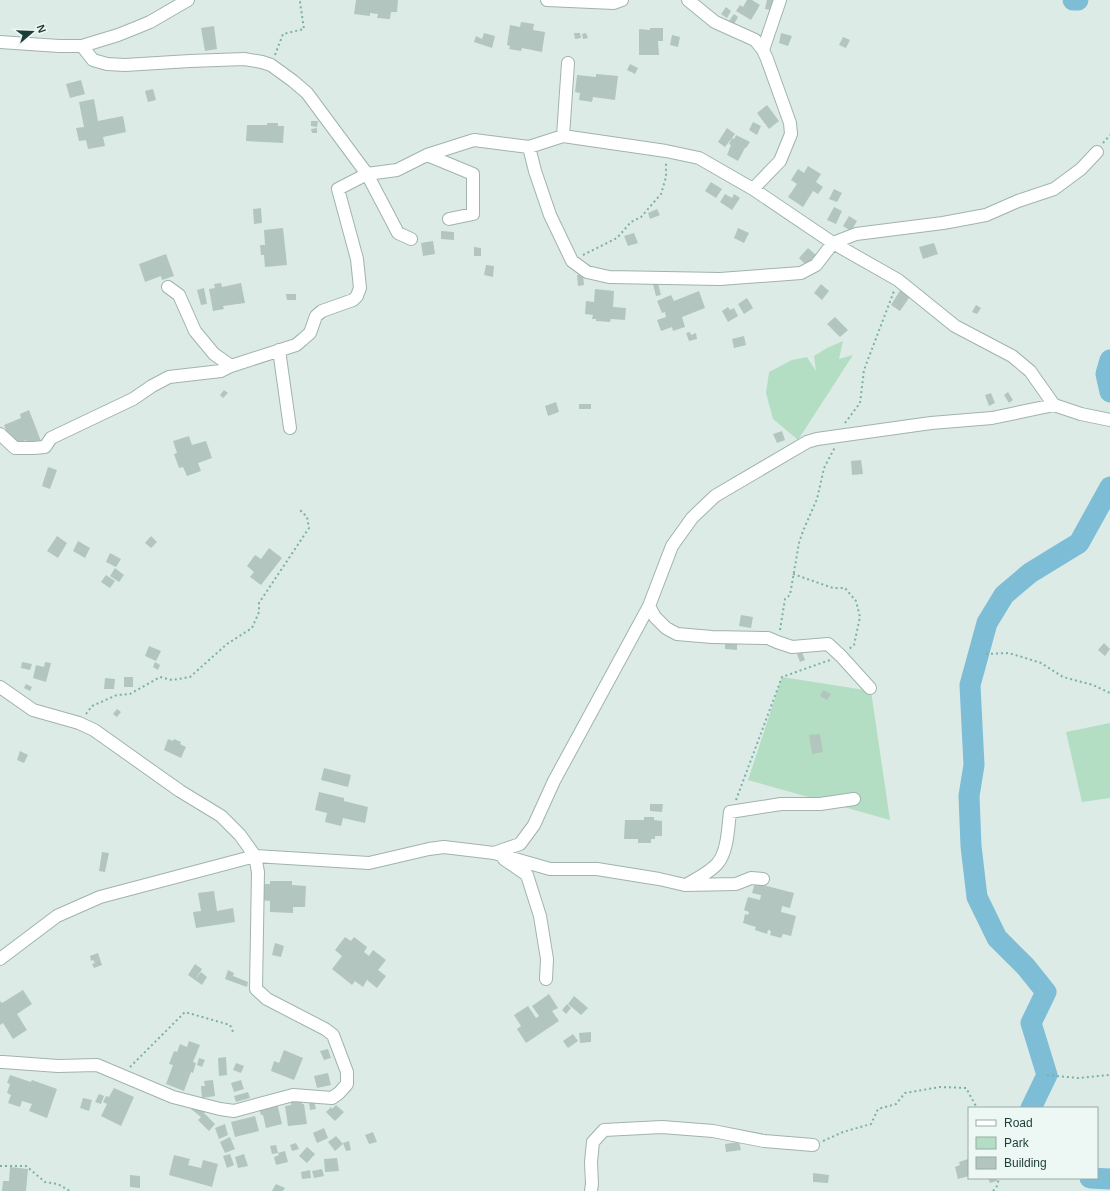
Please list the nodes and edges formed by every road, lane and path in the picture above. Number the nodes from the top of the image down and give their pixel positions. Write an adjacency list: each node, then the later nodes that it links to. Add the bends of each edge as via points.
1 (188, 0): 8 (street, via 150,22)
2 (297, 0): 11 (path, via 300,2 304,29 283,34)
3 (547, 0): 4 (street, via 614,3)
4 (622, 0)
5 (688, 0): 9 (street, via 715,22 755,40)
6 (780, 0): 9 (street)
7 (0, 42): 8 (street)
8 (82, 46): 11 (street, via 93,60 107,64 244,59)
9 (763, 50): 18 (street, via 790,123 791,134 780,161)
10 (568, 63): 12 (street)
11 (271, 65): 17 (street, via 307,93)
12 (563, 136): 13 (street); 14 (street)
13 (528, 147): 16 (street, via 474,140); 22 (street, via 550,215)
14 (666, 151): 18 (street, via 699,158); 22 (path, via 666,176 661,194 641,217 630,222 617,238)
15 (1097, 152): 21 (street, via 1081,169 1054,189 986,215 943,224 856,234)
16 (426, 155): 17 (street, via 397,170); 19 (street, via 472,174 474,214)
17 (367, 174): 20 (street, via 398,233); 25 (street, via 338,189 357,259 360,288 357,296 353,300 322,311 316,316 310,333 296,345)
18 (753, 189): 21 (street)
19 (449, 219)
20 (411, 239)
21 (833, 243): 22 (street, via 816,265 801,273 727,278 609,277 587,272); 23 (street)
22 (572, 261)
23 (898, 280): 27 (street, via 955,326 1012,356 1030,371); 31 (path, via 864,370 860,403 844,425)
24 (168, 287): 26 (street, via 179,295 196,331 205,343 214,354)
25 (279, 350): 26 (street); 29 (street)
26 (231, 366): 30 (street, via 221,371 170,377 133,399 51,438 45,447 15,448)
27 (1054, 405): 28 (street); 31 (street, via 992,418 931,423)
28 (1110, 420)
29 (290, 428)
30 (0, 434)
31 (841, 436): 33 (path, via 824,468 817,499 802,531); 34 (street, via 807,442 715,496 692,518 672,546)
32 (299, 509): 41 (path, via 307,517 309,528 259,603 259,612 252,628 226,644 190,677 172,680 160,677 130,694 117,695 92,706)
33 (793, 574): 35 (path, via 790,595 785,599); 37 (path, via 833,588 845,588 856,601 860,617 854,645)
34 (649, 606): 35 (street, via 655,617 677,634 768,638); 44 (street, via 554,782 534,825 520,844)
35 (777, 642): 37 (street, via 792,647 828,644)
36 (986, 654): 40 (path, via 1009,653 1041,663 1063,677)
37 (841, 656): 39 (street); 43 (path, via 782,677)
38 (0, 687): 41 (street, via 33,710)
39 (870, 688)
40 (1110, 693)
41 (79, 723): 45 (street, via 94,730 180,791 221,816 240,835)
42 (854, 799): 43 (street, via 820,804 781,804)
43 (730, 812): 47 (street, via 726,845 718,863)
44 (494, 853): 45 (street, via 429,849 369,863); 47 (street, via 550,869 597,869); 49 (street, via 527,875 540,916 547,959)
45 (255, 856): 48 (street, via 100,897 57,916); 54 (street, via 258,872 256,989 267,999 333,1035 347,1072 347,1084 332,1098 294,1095 234,1111 173,1097)
46 (763, 879): 47 (street, via 751,878 736,884)
47 (685, 885)
48 (0, 959)
49 (546, 979)
50 (234, 1034): 54 (path, via 230,1025 185,1012)
51 (0, 1062): 54 (street, via 58,1066 97,1064)
52 (1047, 1075): 53 (path, via 1078,1078)
53 (1110, 1075)
54 (124, 1076)
55 (977, 1107): 56 (path, via 966,1088 940,1087 905,1093 896,1104 878,1109 871,1124 843,1132)
56 (813, 1145): 60 (street, via 669,1127 604,1130 593,1142 590,1162)
57 (0, 1166): 59 (path, via 26,1166 45,1182 58,1184)
58 (999, 1179): 61 (path)
59 (70, 1191)
60 (591, 1191)
61 (993, 1191)

